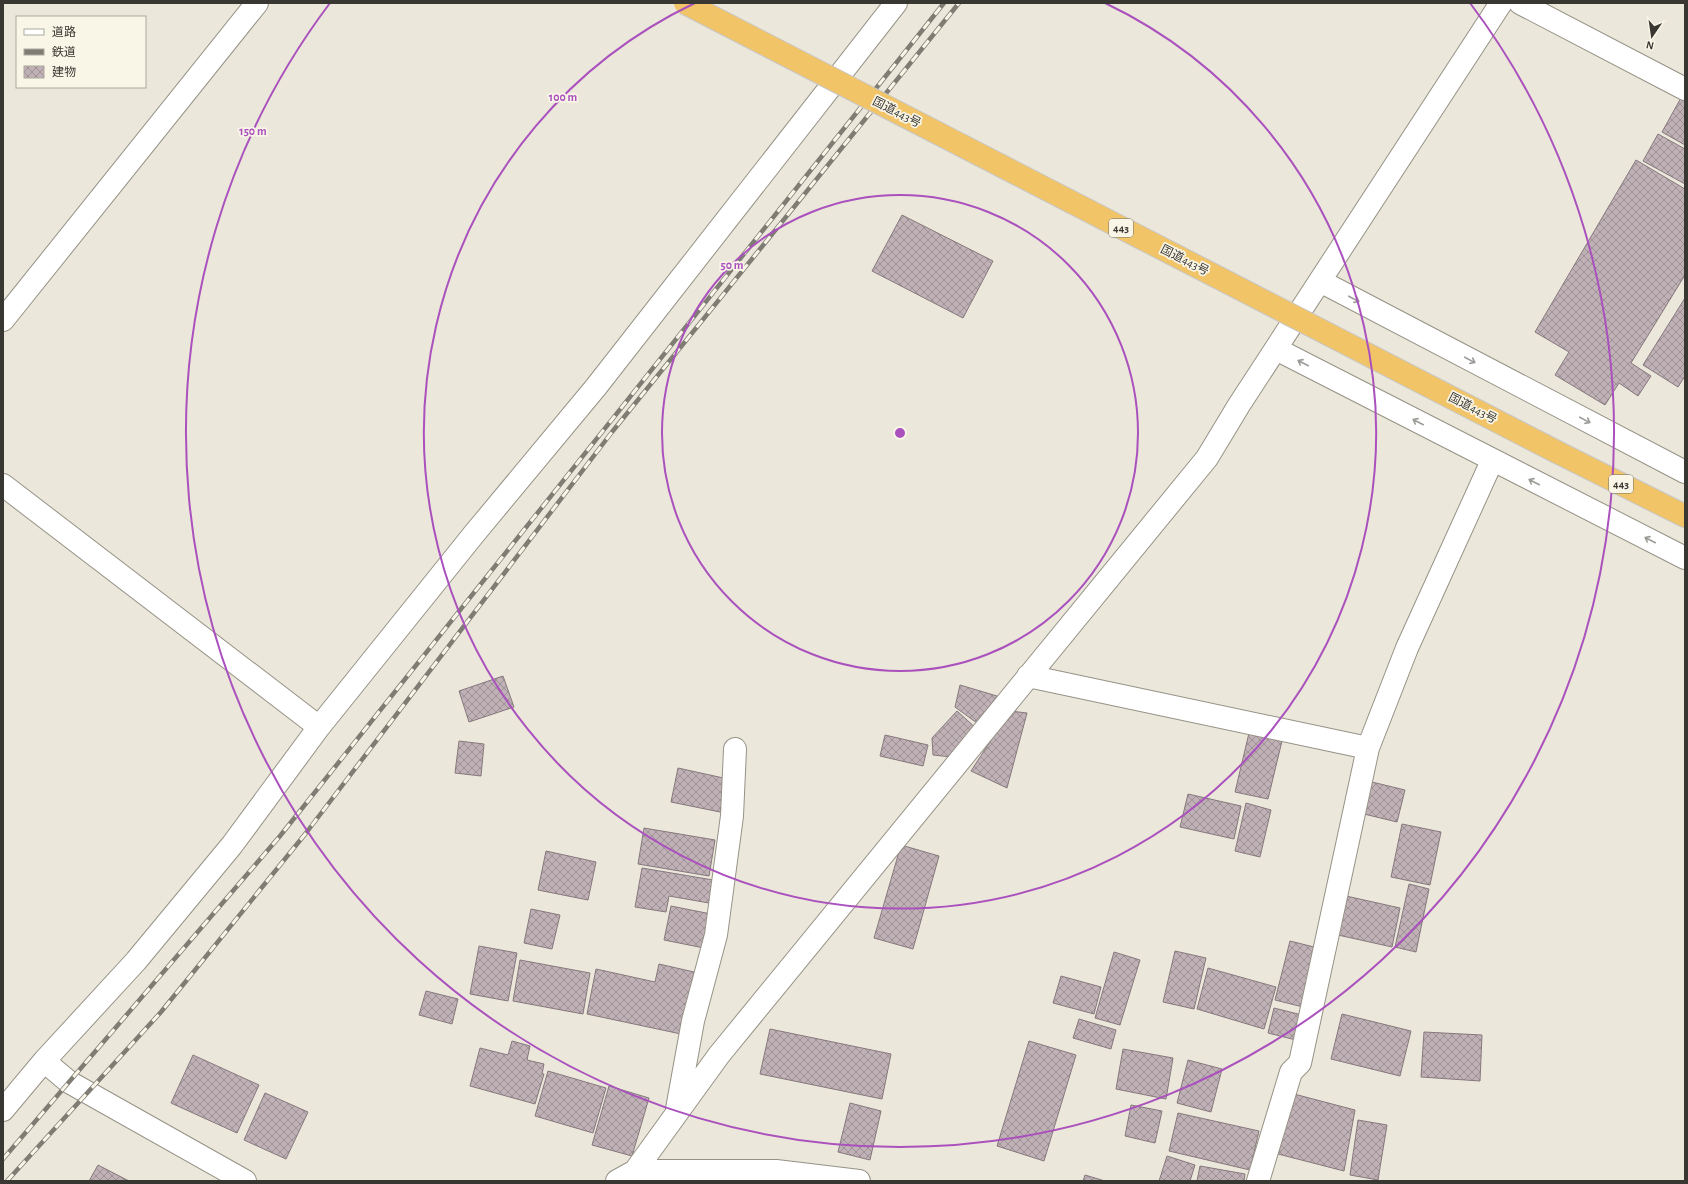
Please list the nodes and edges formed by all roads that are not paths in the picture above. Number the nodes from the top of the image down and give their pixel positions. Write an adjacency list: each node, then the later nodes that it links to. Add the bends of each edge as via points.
1 (257, 3): 8 (street)
2 (685, 3): 13 (highway, 国道443号 / 443, bridge)
3 (896, 3): 16 (street, via 596,387)
4 (1501, 3): 7 (street)
5 (1520, 3): 6 (street)
6 (1685, 88)
7 (1320, 282): 9 (street); 11 (street, one-way to 11)
8 (3, 320)
9 (1276, 349): 10 (street, one-way to 9); 15 (street, via 1207,458)
10 (1492, 460): 14 (street, one-way to 10); 17 (street, via 1407,648)
11 (1685, 472)
12 (3, 485): 16 (street)
13 (1685, 516)
14 (1685, 558)
15 (1028, 676): 17 (street); 21 (street, via 719,1055)
16 (319, 727): 19 (street, via 232,845 136,961)
17 (1368, 748): 25 (street, via 1300,1063 1291,1072)
18 (735, 749): 21 (street, via 732,816 716,935 693,1021)
19 (44, 1061): 20 (street); 23 (street, via 76,1086)
20 (3, 1110)
21 (676, 1114): 22 (street)
22 (626, 1176): 24 (street, via 776,1171)
23 (245, 1181)
24 (858, 1181)
25 (1258, 1181)

